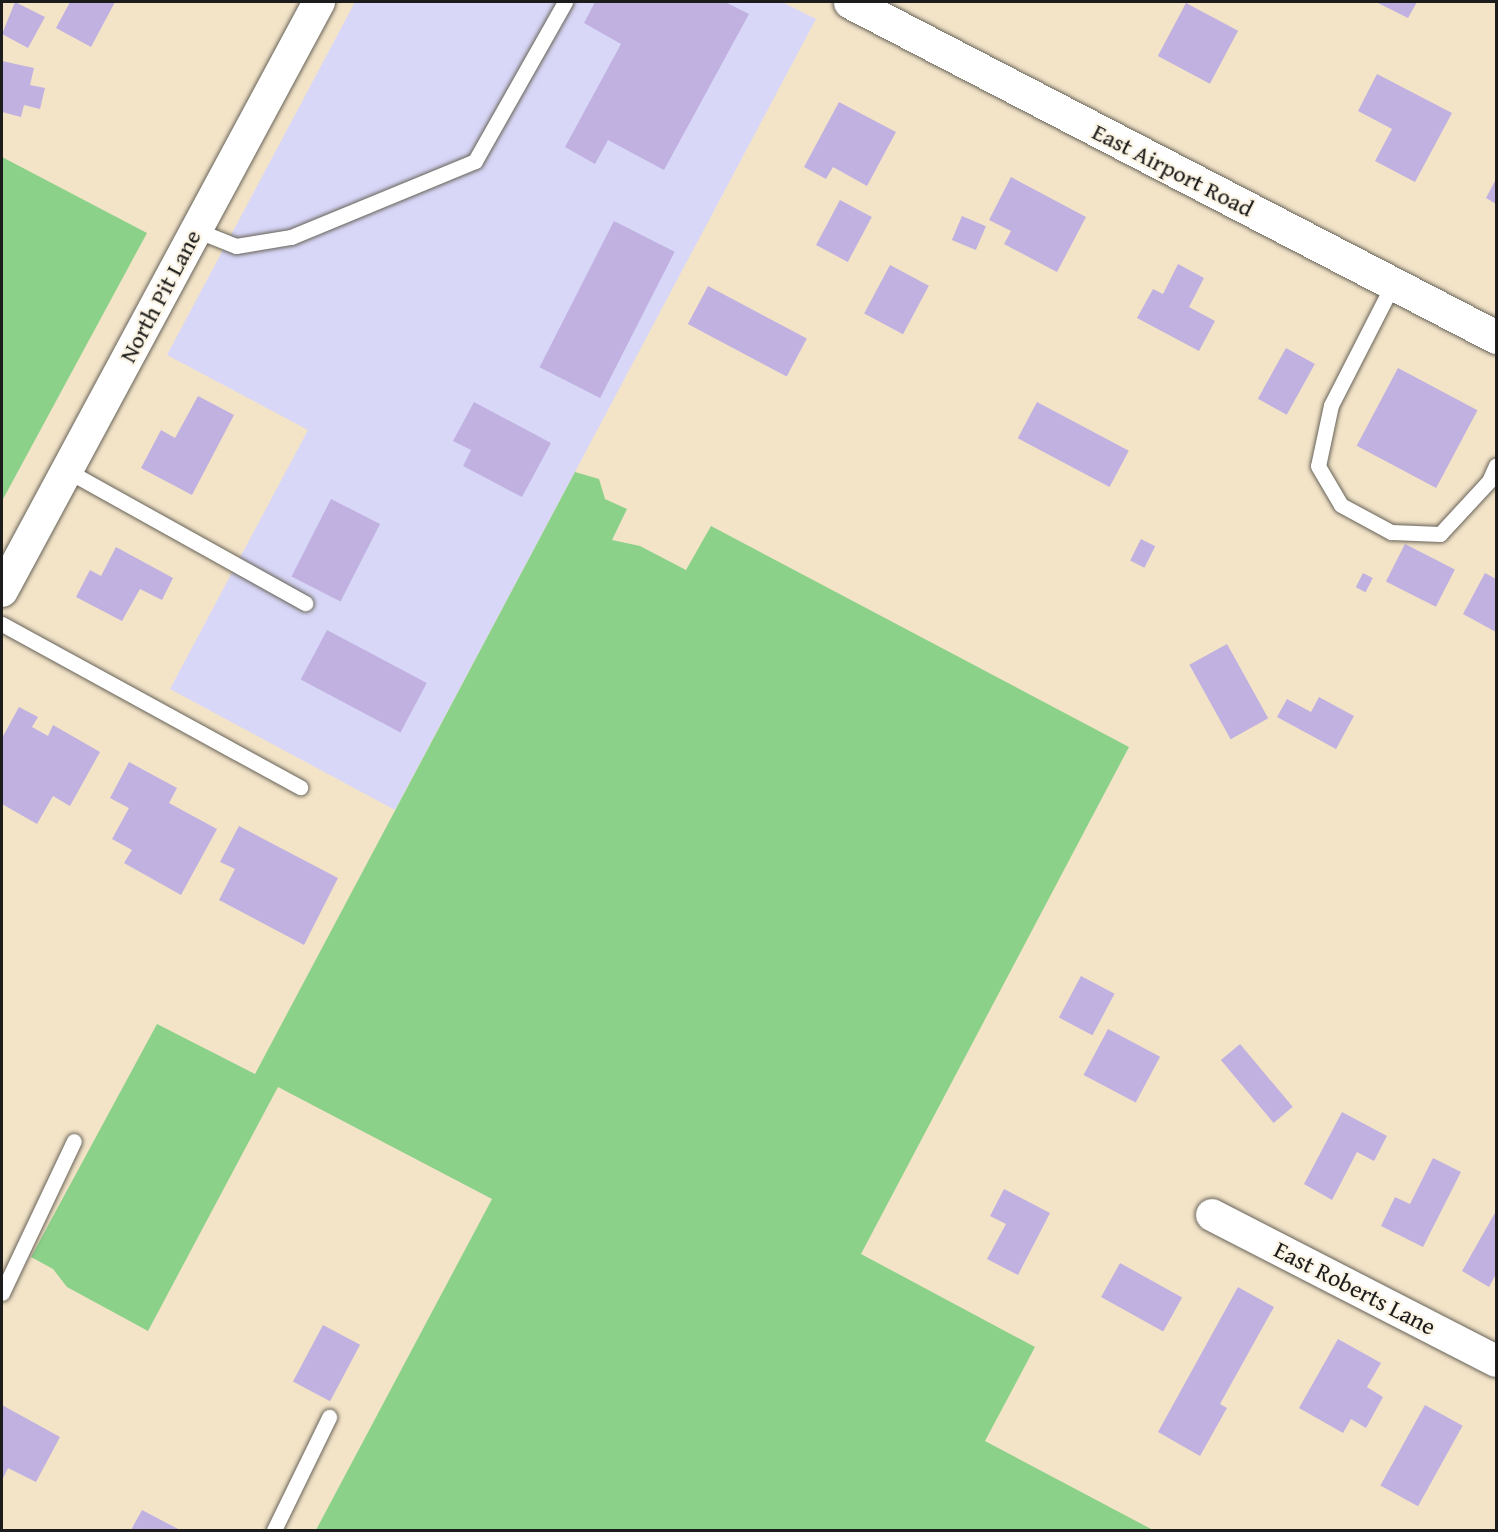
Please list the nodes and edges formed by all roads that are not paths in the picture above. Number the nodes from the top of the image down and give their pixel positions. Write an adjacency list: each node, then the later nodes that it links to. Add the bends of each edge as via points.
1 (319, 2): 4 (street, North Pit Lane)
2 (564, 2): 4 (lane, via 474,161 291,237 236,246)
3 (850, 2): 5 (street, East Airport Road)
4 (196, 231): 8 (street, North Pit Lane)
5 (1393, 284): 6 (street, East Airport Road); 7 (lane, via 1331,405 1318,466 1341,505 1391,532 1440,534 1489,481)
6 (1497, 337)
7 (1497, 465)
8 (66, 470): 9 (street, North Pit Lane); 10 (lane)
9 (2, 591)
10 (305, 603)
11 (2, 624): 12 (lane)
12 (300, 787)
13 (74, 1141): 15 (lane)
14 (1212, 1215): 16 (street, East Roberts Lane)
15 (2, 1293)
16 (1497, 1361)
17 (329, 1418): 18 (lane)
18 (274, 1530)

